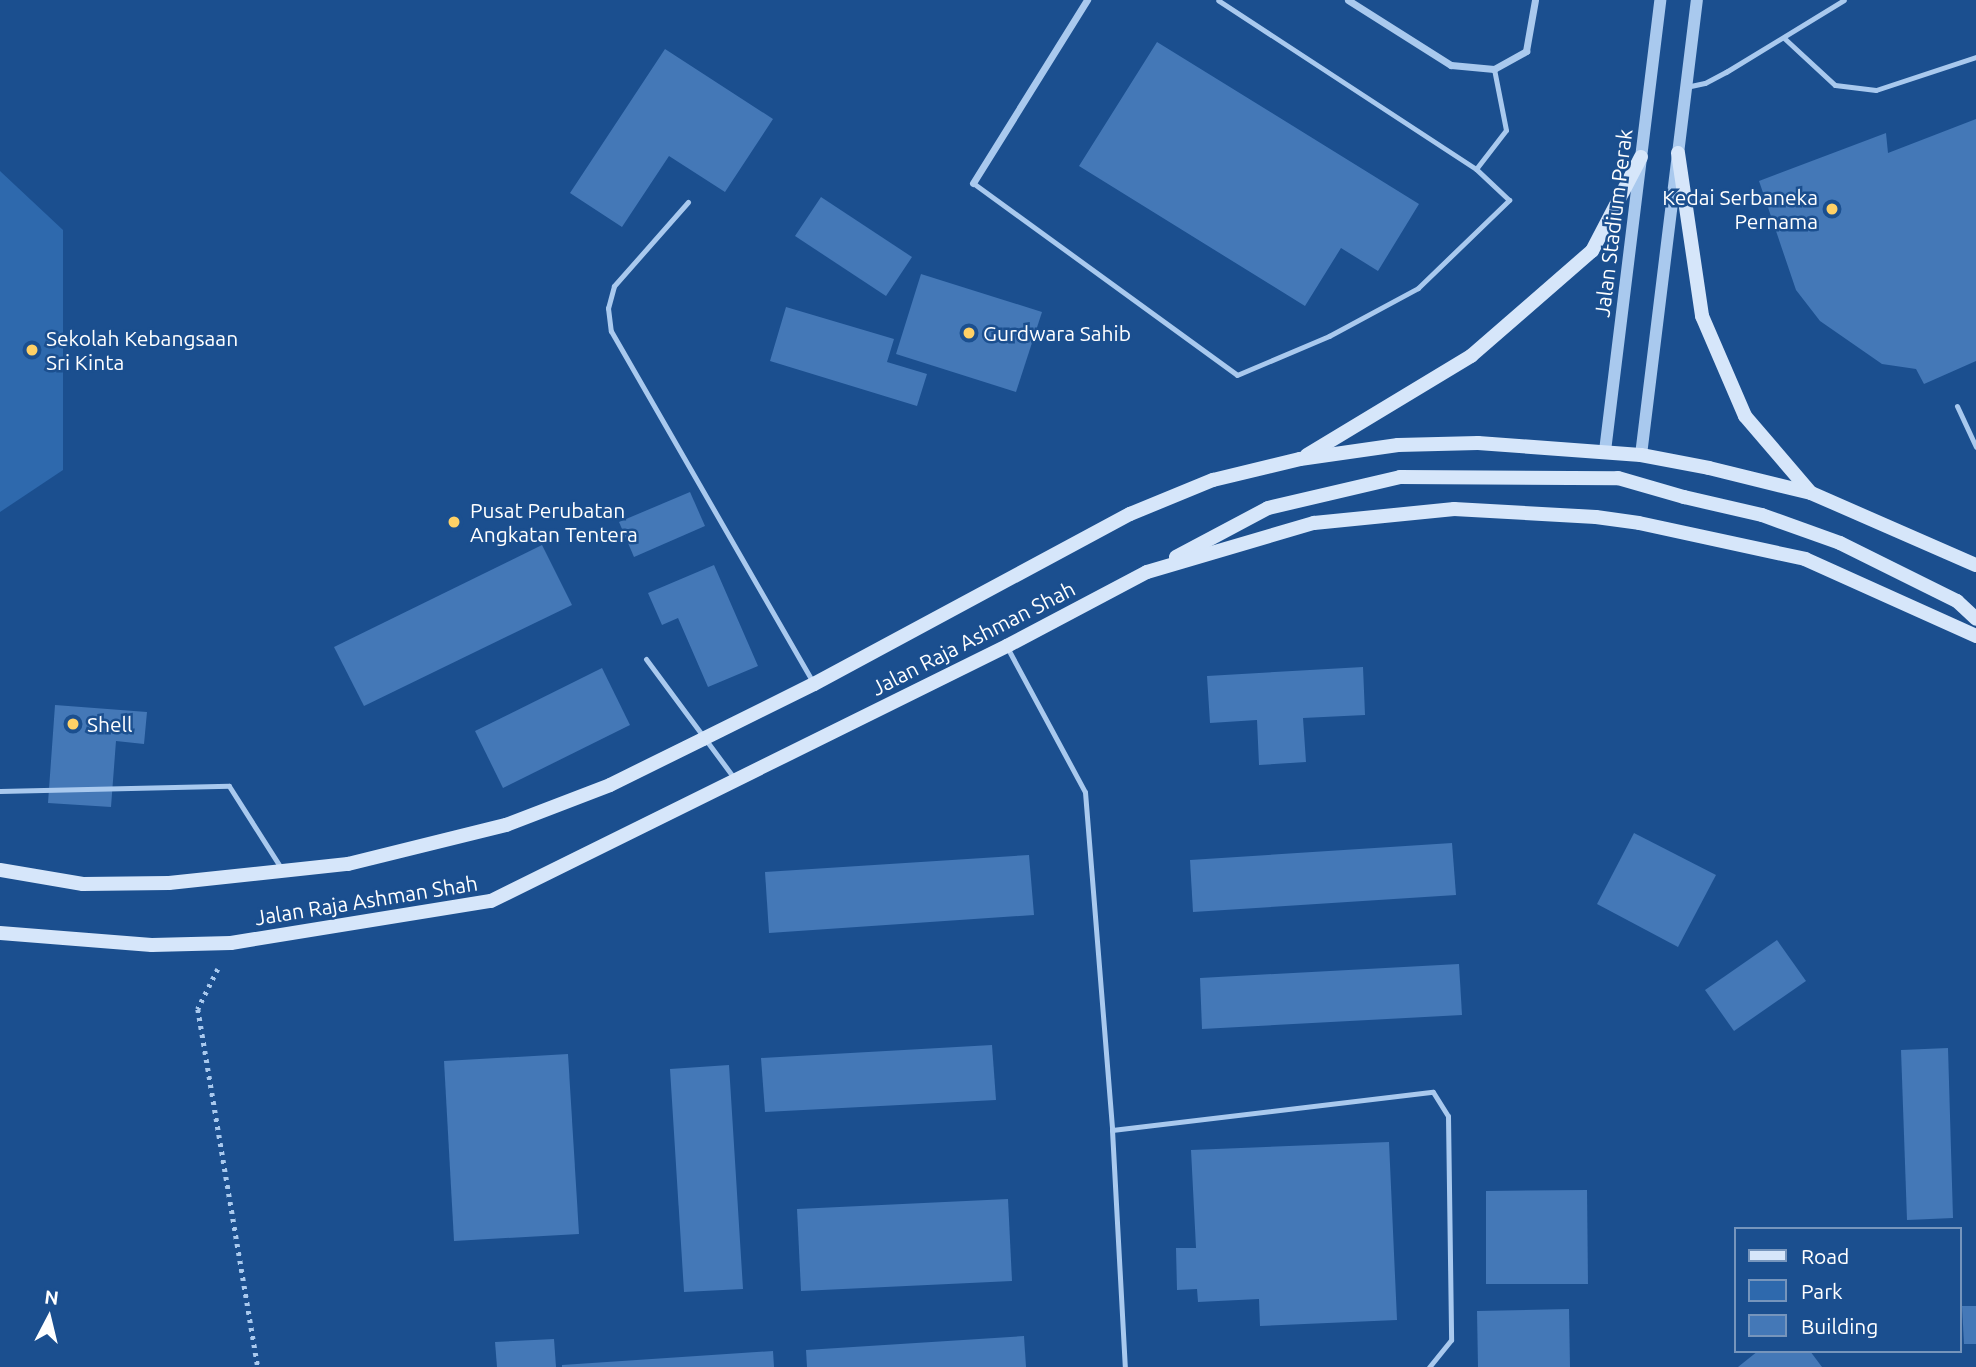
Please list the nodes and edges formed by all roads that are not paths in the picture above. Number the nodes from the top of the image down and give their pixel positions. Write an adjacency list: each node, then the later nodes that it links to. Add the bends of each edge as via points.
1 (1087, 0): 15 (street)
2 (1218, 0): 14 (lane)
3 (1348, 0): 10 (street, via 1451,65)
4 (1535, 0): 10 (street, via 1526,51)
5 (1660, 0): 13 (street, Jalan Stadium Perak)
6 (1697, 0): 11 (street)
7 (1844, 0): 8 (lane)
8 (1784, 38): 9 (lane, via 1835,85 1876,90); 11 (lane, via 1705,83)
9 (1976, 57)
10 (1494, 69): 14 (lane, via 1506,130)
11 (1686, 87): 12 (street)
12 (1678, 153): 20 (street); 23 (main road, via 1702,316 1745,416)
13 (1641, 157): 19 (street, Jalan Stadium Perak); 21 (main road, via 1592,251 1471,356)
14 (1476, 169): 15 (lane, via 1509,200 1418,288 1329,336 1237,375)
15 (973, 183)
16 (688, 202): 30 (lane, via 614,286 608,308 611,331)
17 (1957, 406): 18 (lane)
18 (1976, 447)
19 (1605, 451): 20 (main road, Jalan Raja Ashman Shah); 21 (main road, Jalan Raja Ashman Shah, via 1478,443 1398,445); 22 (main road)
20 (1641, 455): 22 (main road); 23 (main road, Jalan Raja Ashman Shah)
21 (1300, 459): 30 (main road, Jalan Raja Ashman Shah, via 1213,480 1130,514)
22 (1618, 478): 25 (main road, via 1400,477 1268,508); 26 (main road, via 1762,515 1840,543 1957,601)
23 (1811, 493): 24 (main road, Jalan Raja Ashman Shah)
24 (1976, 565)
25 (1147, 572): 27 (main road, Jalan Raja Ashman Shah, via 1314,523 1454,509 1596,517 1805,559); 28 (main road, Jalan Raja Ashman Shah)
26 (1976, 619)
27 (1976, 636)
28 (1007, 646): 32 (main road, Jalan Raja Ashman Shah); 37 (lane, via 1085,792)
29 (646, 659): 31 (lane)
30 (814, 684): 31 (main road, Jalan Raja Ashman Shah)
31 (703, 739): 32 (lane); 35 (main road, Jalan Raja Ashman Shah, via 610,785 506,825 348,864)
32 (736, 780): 36 (main road, Jalan Raja Ashman Shah, via 491,901 231,943 152,945)
33 (0, 791): 35 (lane, via 229,786)
34 (0, 870): 35 (main road, Jalan Raja Ashman Shah, via 83,884 169,883)
35 (283, 871)
36 (0, 933)
37 (1112, 1129): 38 (lane); 39 (lane, via 1433,1092 1448,1116 1451,1340)
38 (1125, 1367)
39 (1429, 1367)

